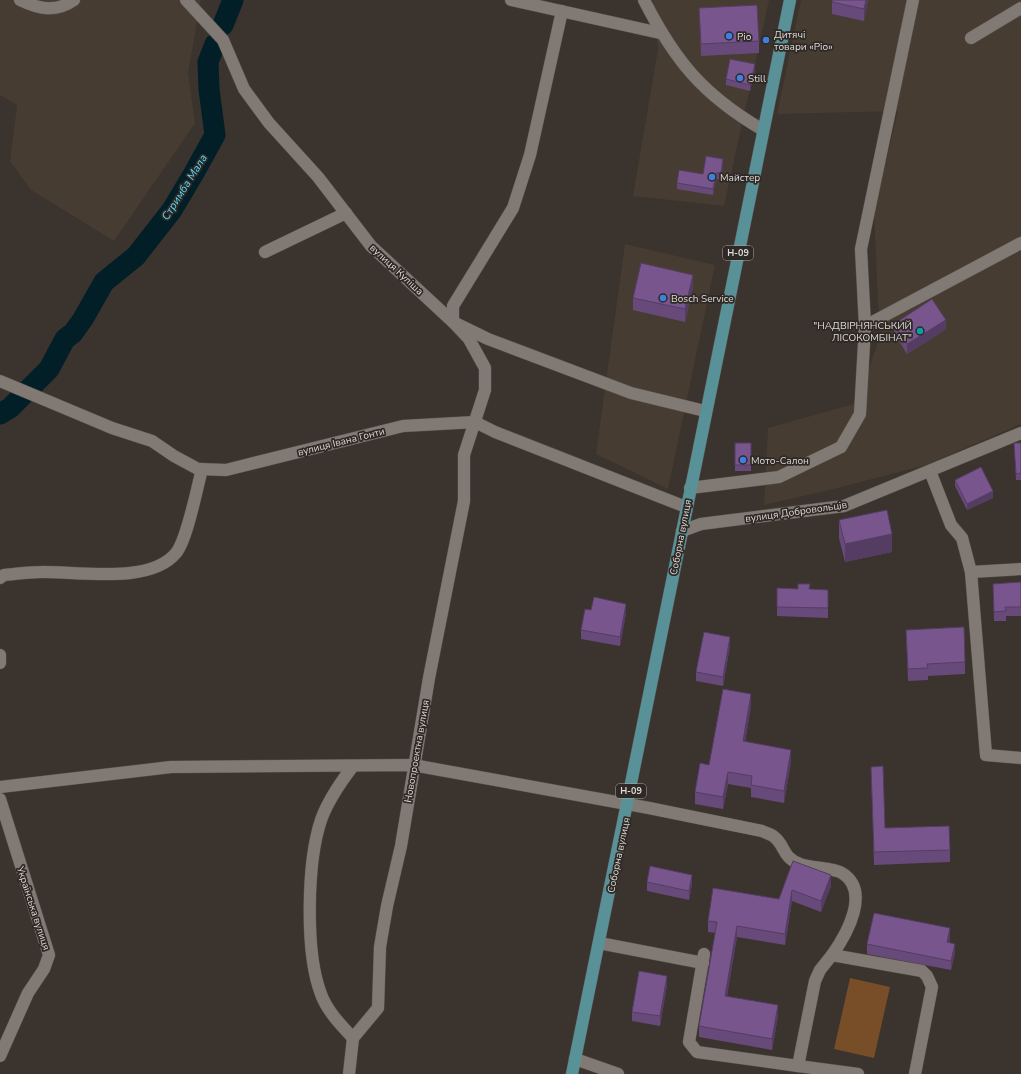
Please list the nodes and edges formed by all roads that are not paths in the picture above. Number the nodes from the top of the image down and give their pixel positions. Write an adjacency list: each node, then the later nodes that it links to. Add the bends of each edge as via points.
1 (20, 0): 2 (street, via 52,10)
2 (74, 0)
3 (186, 0): 13 (street, вулиця Куліша, via 224,40 244,90)
4 (511, 0): 9 (street)
5 (644, 0): 10 (street)
6 (790, 0): 12 (main road, Соборна вулиця / Н-09)
7 (913, 0): 17 (street, via 861,249)
8 (1021, 8): 11 (street)
9 (562, 11): 10 (street); 16 (street, via 530,155 513,208 453,306)
10 (660, 33): 12 (street, via 687,70 714,97)
11 (970, 38)
12 (763, 130): 19 (main road, Соборна вулиця / Н-09)
13 (346, 213): 15 (street); 16 (street, вулиця Куліша, via 371,246)
14 (1021, 243): 17 (street)
15 (265, 252)
16 (453, 322): 19 (street, вулиця Куліша, via 488,339 631,393); 20 (street, Новопроектна вулиця, via 469,339 485,368 485,390)
17 (865, 326): 24 (street, via 860,414 841,447 779,477)
18 (1, 382): 22 (street, вулиця Івана Гонти, via 112,428 152,440 174,456)
19 (706, 411): 24 (main road, Соборна вулиця / Н-09)
20 (475, 422): 22 (street, вулиця Івана Гонти, via 403,426 226,470); 25 (street, вулиця Івана Гонти); 33 (street, Новопроектна вулиця, via 464,455 464,501)
21 (1021, 433): 23 (street, вулиця Добровольців)
22 (202, 469): 29 (street, via 183,540 176,553 166,561 144,571 112,575 40,572 4,575)
23 (930, 471): 26 (street, вулиця Добровольців, via 844,506 701,524); 28 (street, via 951,525 962,538)
24 (690, 488): 25 (main road, Соборна вулиця / Н-09)
25 (686, 507): 26 (main road, Соборна вулиця / Н-09)
26 (682, 531): 37 (main road, Соборна вулиця / Н-09)
27 (1021, 569): 28 (street)
28 (971, 572): 32 (street, via 986,755)
29 (0, 578)
30 (0, 655): 31 (street)
31 (0, 663)
32 (1021, 758)
33 (413, 765): 34 (street); 37 (street); 40 (street, Новопроектна вулиця, via 401,846 380,947 378,1008)
34 (353, 766): 35 (street, via 171,767); 40 (street, via 328,804 321,821 310,880 314,966 321,995 336,1020)
35 (0, 787)
36 (0, 799): 41 (street, Українська вулиця, via 49,955 44,970 28,993)
37 (628, 805): 38 (main road, Соборна вулиця / Н-09); 39 (street, via 762,831 774,836 786,856 800,864 841,872 854,885 856,902 845,937)
38 (599, 943): 42 (main road, Соборна вулиця / Н-09); 43 (street, via 703,958 689,1042 697,1052)
39 (832, 955): 43 (street, via 815,981); 48 (street, via 922,971 928,976 932,987)
40 (353, 1038): 44 (street)
41 (0, 1056)
42 (575, 1060): 45 (main road, Соборна вулиця / Н-09); 46 (street)
43 (798, 1066): 47 (street)
44 (349, 1074)
45 (572, 1074)
46 (618, 1074)
47 (858, 1074)
48 (915, 1074)

